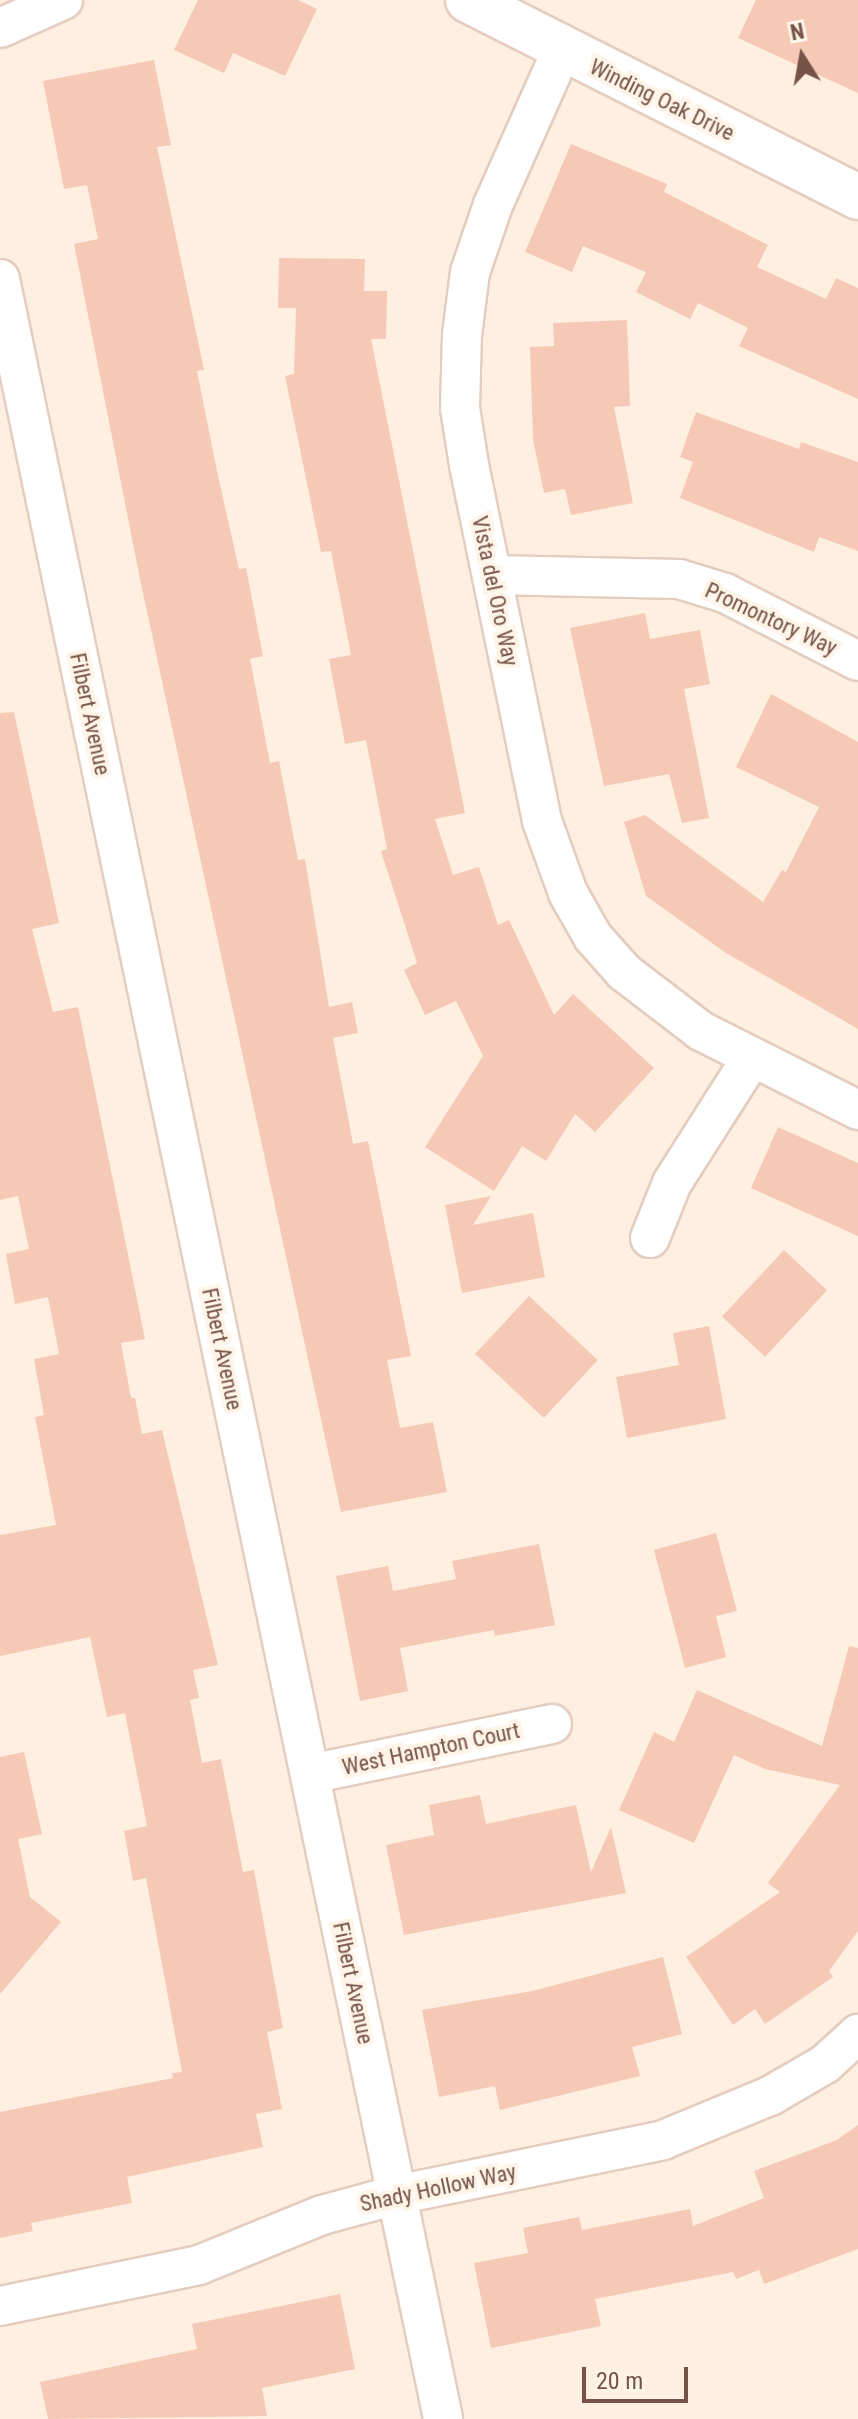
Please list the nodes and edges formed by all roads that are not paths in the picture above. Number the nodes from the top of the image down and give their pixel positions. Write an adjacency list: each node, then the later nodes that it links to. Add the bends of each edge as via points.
1 (63, 0): 3 (street)
2 (468, 0): 4 (street, Winding Oak Drive)
3 (0, 28)
4 (562, 50): 5 (street, Winding Oak Drive); 7 (street, Vista del Oro Way, via 493,205 470,272 460,408)
5 (858, 197)
6 (0, 279): 13 (street, Filbert Avenue)
7 (492, 575): 8 (street, Promontory Way, via 679,579 725,593); 9 (street, Vista del Oro Way, via 542,821 568,893 593,937 624,972 701,1031)
8 (858, 661)
9 (751, 1059): 10 (street, Vista del Oro Way); 11 (street, via 672,1183)
10 (858, 1110)
11 (650, 1238)
12 (552, 1724): 13 (street, West Hampton Court)
13 (310, 1774): 15 (street, Filbert Avenue)
14 (858, 2034): 15 (street, Shady Hollow Way, via 825,2064 718,2121 663,2140)
15 (396, 2195): 16 (street, Shady Hollow Way, via 322,2215 199,2265); 17 (street, Filbert Avenue)
16 (0, 2306)
17 (443, 2419)

